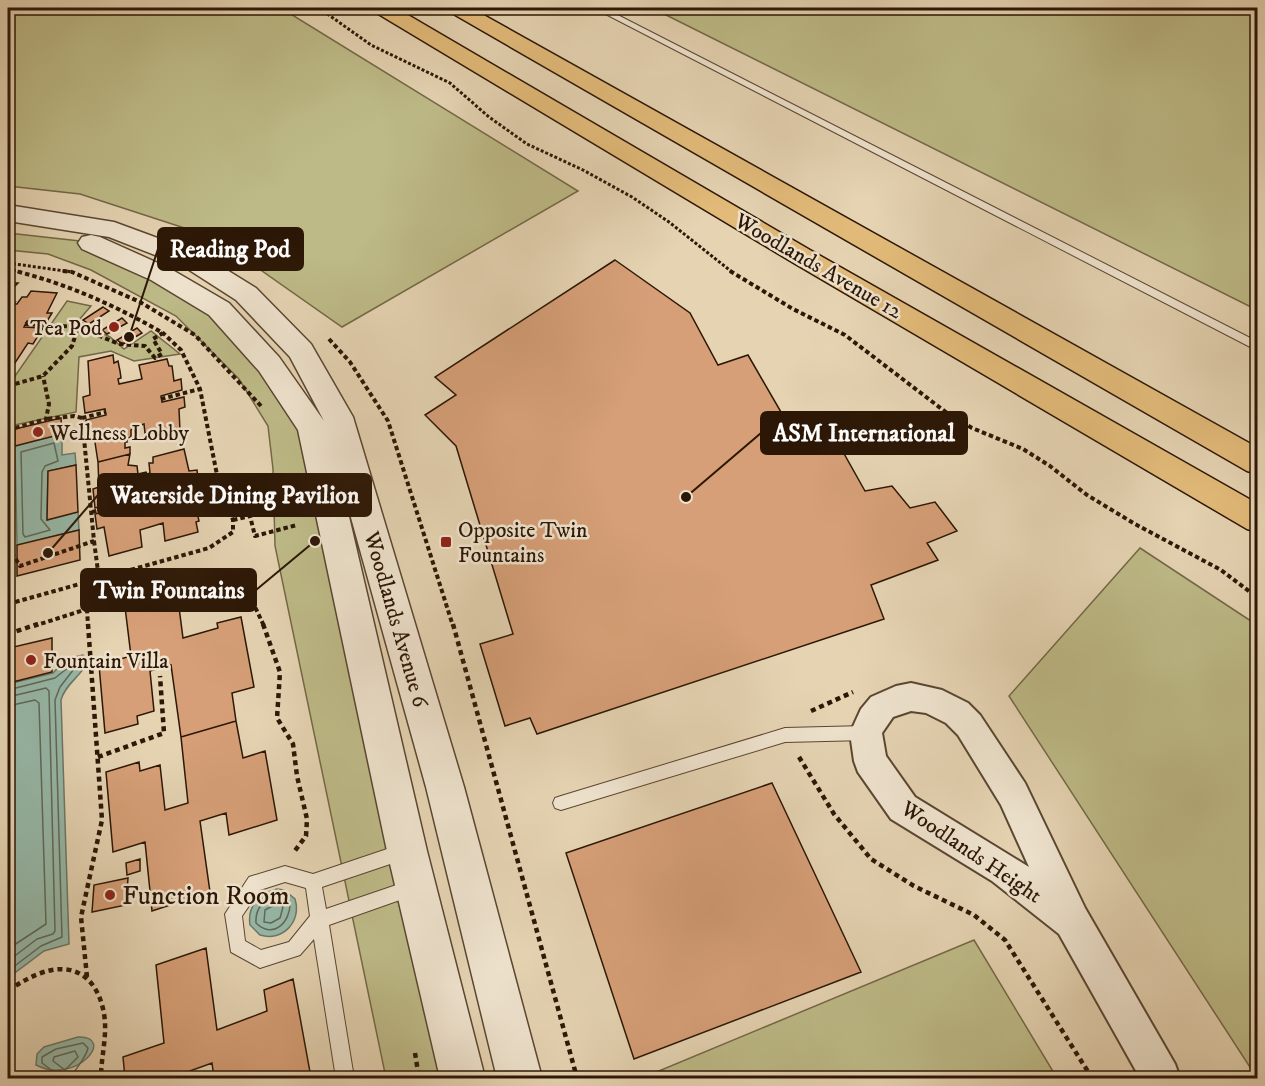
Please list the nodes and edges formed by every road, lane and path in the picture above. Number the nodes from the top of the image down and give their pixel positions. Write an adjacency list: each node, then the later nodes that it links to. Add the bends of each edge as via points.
1 (319, 8): 33 (path, via 371,45 450,83 527,144 640,202 739,278 845,335 947,413 1023,449 1087,495 1221,570)
2 (382, 8): 28 (main road, Woodlands Avenue 12)
3 (457, 8): 22 (main road, Woodlands Avenue 12)
4 (598, 8): 12 (lane)
5 (8, 213): 57 (street, Woodlands Avenue 6, via 114,230 192,260 246,294 301,351 338,417 445,787)
6 (8, 226): 42 (street, Woodlands Avenue 6, via 89,242 160,274 219,309 270,364 314,428)
7 (8, 263): 18 (path, via 72,272 140,302 195,335)
8 (8, 268): 11 (path, via 113,304)
9 (25, 324): 10 (path)
10 (78, 327): 11 (path, via 117,344 144,346 155,358 162,354 153,339); 13 (path, via 72,346)
11 (163, 333): 15 (path, via 181,350)
12 (1257, 347)
13 (43, 376): 14 (path); 20 (path, via 50,404)
14 (8, 386)
15 (200, 389): 16 (path); 23 (path)
16 (162, 399)
17 (106, 412): 19 (path)
18 (267, 413)
19 (82, 418): 20 (path); 26 (path)
20 (46, 419): 21 (path)
21 (8, 430)
22 (1257, 463)
23 (218, 480): 24 (path); 27 (path)
24 (177, 490)
25 (118, 506): 26 (path)
26 (92, 512): 30 (path)
27 (233, 520): 29 (path, via 250,516 255,536); 32 (path, via 233,531 209,548)
28 (1257, 520)
29 (297, 525)
30 (94, 541): 31 (path, via 20,566); 32 (path)
31 (8, 546)
32 (99, 579): 34 (path)
33 (1257, 598)
34 (8, 604)
35 (87, 609): 36 (path); 40 (path); 43 (path, via 204,578 219,578 240,588 257,610 280,672 277,716 279,726 291,738 308,833)
36 (8, 634)
37 (160, 676): 40 (path, via 164,733)
38 (866, 733): 39 (lane); 47 (street, Woodlands Height, via 870,761 903,808 1004,869); 47 (street, Woodlands Height, via 882,707 896,700 931,700 957,713 969,724 1013,794)
39 (785, 735): 41 (lane); 58 (path, via 834,814 871,859 914,886 974,915 1005,940)
40 (98, 757): 48 (path, via 101,841 88,878 81,916)
41 (561, 803)
42 (407, 851): 44 (lane); 45 (street, Woodlands Avenue 6)
43 (272, 878): 44 (lane, via 285,874); 46 (lane, via 255,883 233,914 237,946 260,959 294,949)
44 (313, 882): 46 (lane)
45 (416, 887): 46 (lane); 56 (street, Woodlands Avenue 6)
46 (318, 920): 54 (lane)
47 (1072, 921): 59 (street, Woodlands Height)
48 (87, 977): 49 (path, via 78,971 45,971); 53 (path, via 104,1001)
49 (8, 990)
50 (414, 1045): 55 (path)
51 (8, 1068): 52 (path)
52 (24, 1078)
53 (101, 1078)
54 (345, 1078)
55 (419, 1078)
56 (463, 1078)
57 (520, 1078)
58 (1092, 1078)
59 (1161, 1078)

